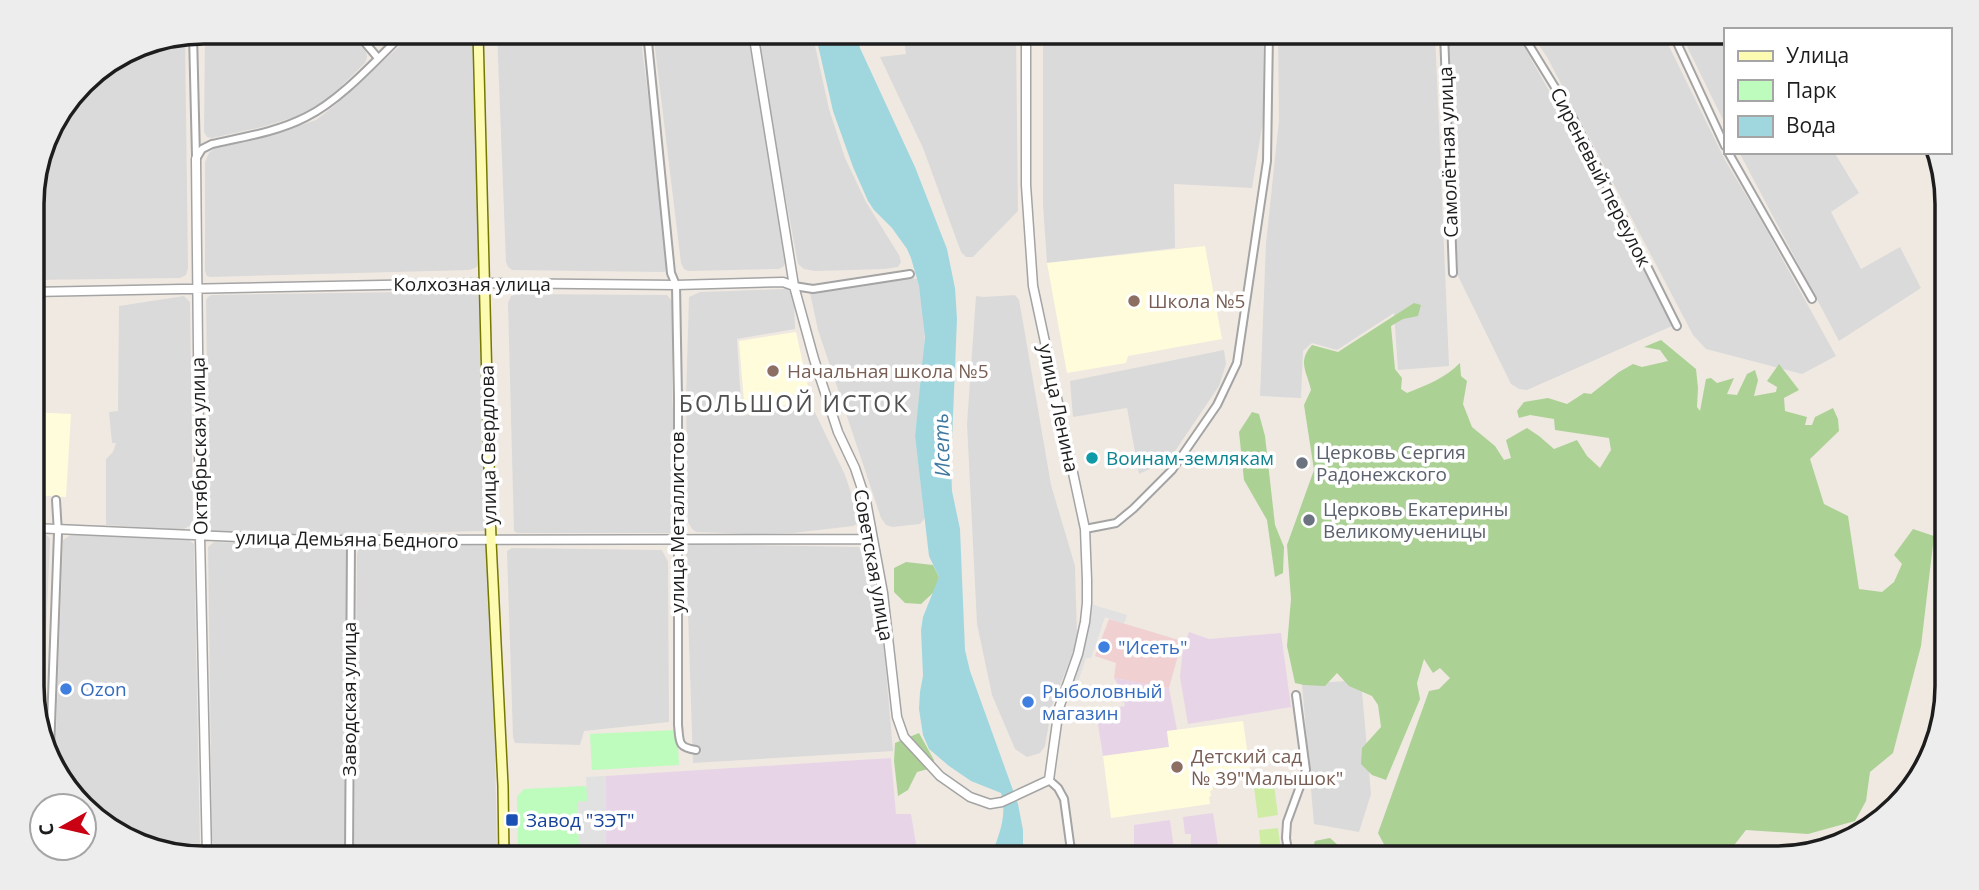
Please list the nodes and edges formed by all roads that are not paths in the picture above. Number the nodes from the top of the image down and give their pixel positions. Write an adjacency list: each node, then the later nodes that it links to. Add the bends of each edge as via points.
1 (193, 44): 15 (street, Октябрьская улица)
2 (366, 44): 12 (street)
3 (393, 44): 12 (street)
4 (478, 44): 18 (main road, улица Свердлова)
5 (648, 44): 19 (street, улица Металлистов, via 671,273)
6 (755, 44): 20 (street, Советская улица)
7 (1026, 44): 28 (street, улица Ленина, via 1026,185 1033,286)
8 (1269, 44): 28 (street, via 1267,161 1237,363 1217,405 1171,470 1116,523)
9 (1444, 44): 16 (street, Самолётная улица)
10 (1528, 44): 24 (street, Сиреневый переулок, via 1569,110)
11 (1678, 44): 13 (street)
12 (378, 58): 15 (street, via 308,117 212,144)
13 (1724, 144)
14 (1729, 154): 23 (street)
15 (196, 159): 21 (street, Октябрьская улица)
16 (1453, 273)
17 (910, 274): 20 (street, Колхозная улица, via 813,289)
18 (484, 283): 19 (street, Колхозная улица); 21 (street, Колхозная улица); 33 (main road, улица Свердлова)
19 (676, 285): 20 (street, Колхозная улица, via 783,282); 30 (street, улица Металлистов)
20 (794, 286): 31 (street, Советская улица, via 838,432 866,501)
21 (197, 289): 22 (street, Колхозная улица); 29 (street, Октябрьская улица)
22 (44, 292)
23 (1812, 299)
24 (1677, 326)
25 (56, 500): 27 (street)
26 (44, 528): 27 (street, улица Демьяна Бедного)
27 (58, 529): 29 (street, улица Демьяна Бедного); 35 (street)
28 (1085, 530): 37 (street, улица Ленина, via 1085,622 1059,708)
29 (200, 537): 32 (street, улица Демьяна Бедного); 38 (street, Октябрьская улица)
30 (678, 539): 31 (street, улица Демьяна Бедного); 33 (street, улица Демьяна Бедного); 36 (street, улица Металлистов, via 678,725 681,745)
31 (872, 539): 37 (street, Советская улица, via 897,717 904,737 940,776 970,797 990,804)
32 (351, 540): 33 (street, улица Демьяна Бедного); 39 (street, Заводская улица)
33 (491, 541): 40 (main road, улица Свердлова)
34 (1296, 695): 42 (street, via 1306,769 1287,822)
35 (52, 734)
36 (696, 750)
37 (1049, 780): 41 (street, via 1064,800)
38 (207, 846)
39 (348, 846)
40 (504, 846)
41 (1070, 846)
42 (1287, 846)

